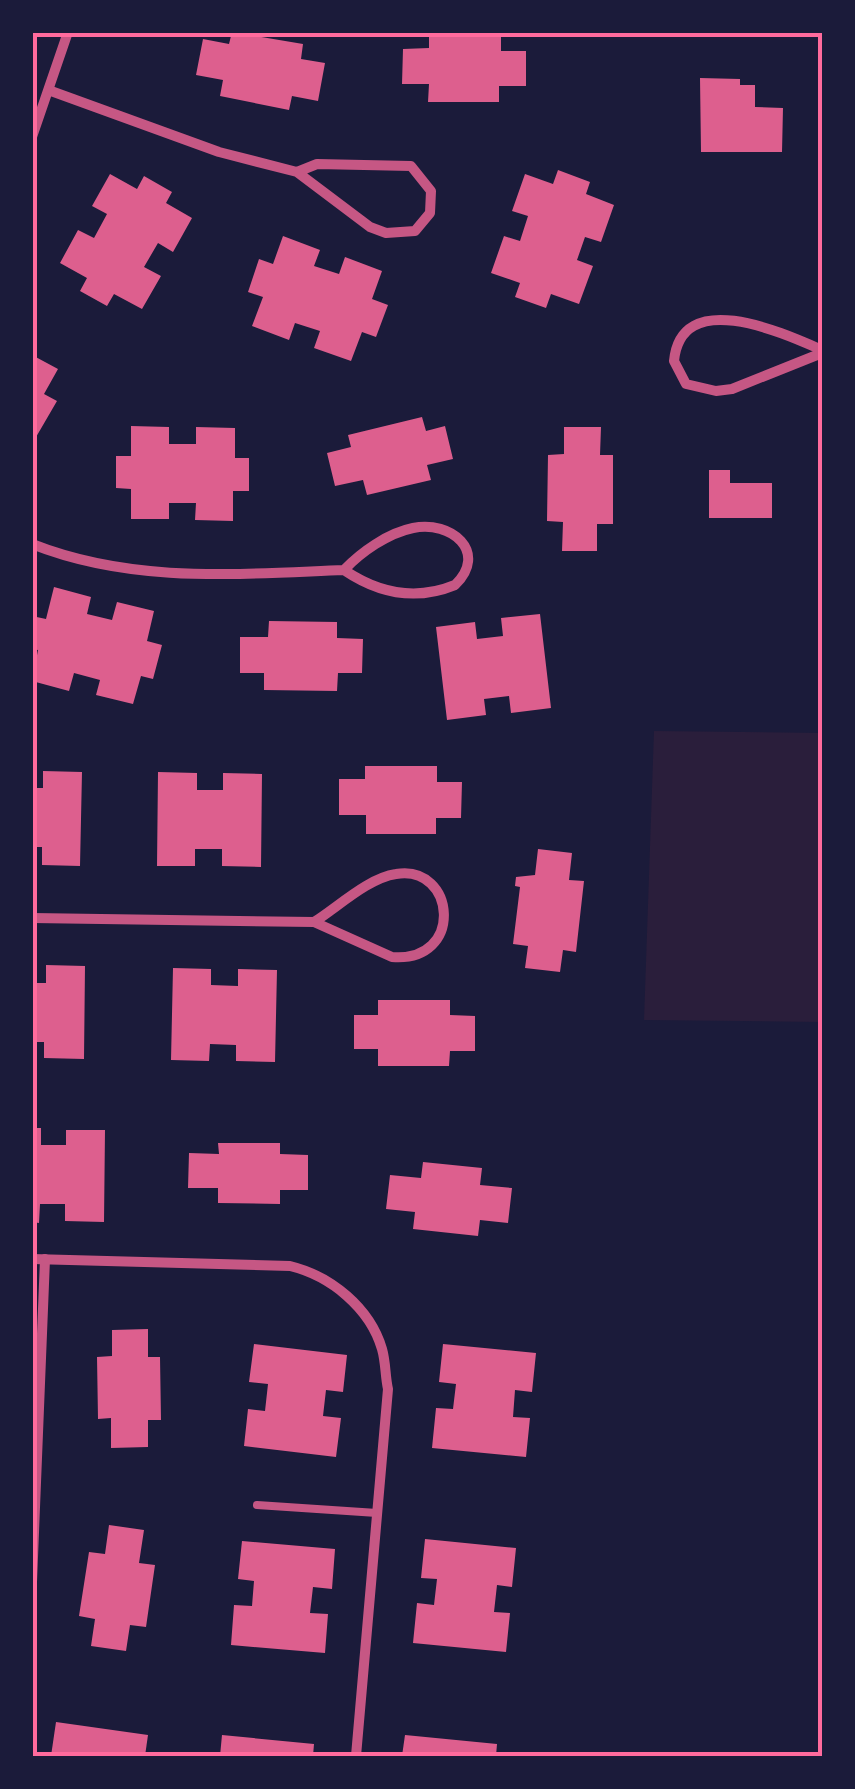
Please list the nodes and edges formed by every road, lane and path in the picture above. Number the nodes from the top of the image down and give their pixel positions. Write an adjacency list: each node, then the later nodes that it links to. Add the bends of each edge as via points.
1 (68, 32): 2 (street)
2 (51, 90): 3 (street); 4 (street, via 219,152)
3 (32, 138)
4 (297, 172): 4 (street, via 386,233 415,231 430,213 431,192 410,166 317,164)
5 (822, 352): 5 (street, via 709,319 680,337 674,362 686,384 716,392)
6 (32, 544): 7 (street, via 86,563 146,572)
7 (344, 570): 7 (street, via 364,584 425,594 455,586 469,568 470,554 445,530 409,528)
8 (32, 918): 9 (street)
9 (314, 922): 9 (street, via 405,958 439,937 444,910 421,877 393,874)
10 (32, 1259): 11 (street)
11 (46, 1259): 13 (street, via 268,1264 322,1278 370,1322 385,1363); 14 (street)
12 (256, 1505): 13 (lane)
13 (377, 1513): 15 (street)
14 (32, 1582)
15 (356, 1756)

